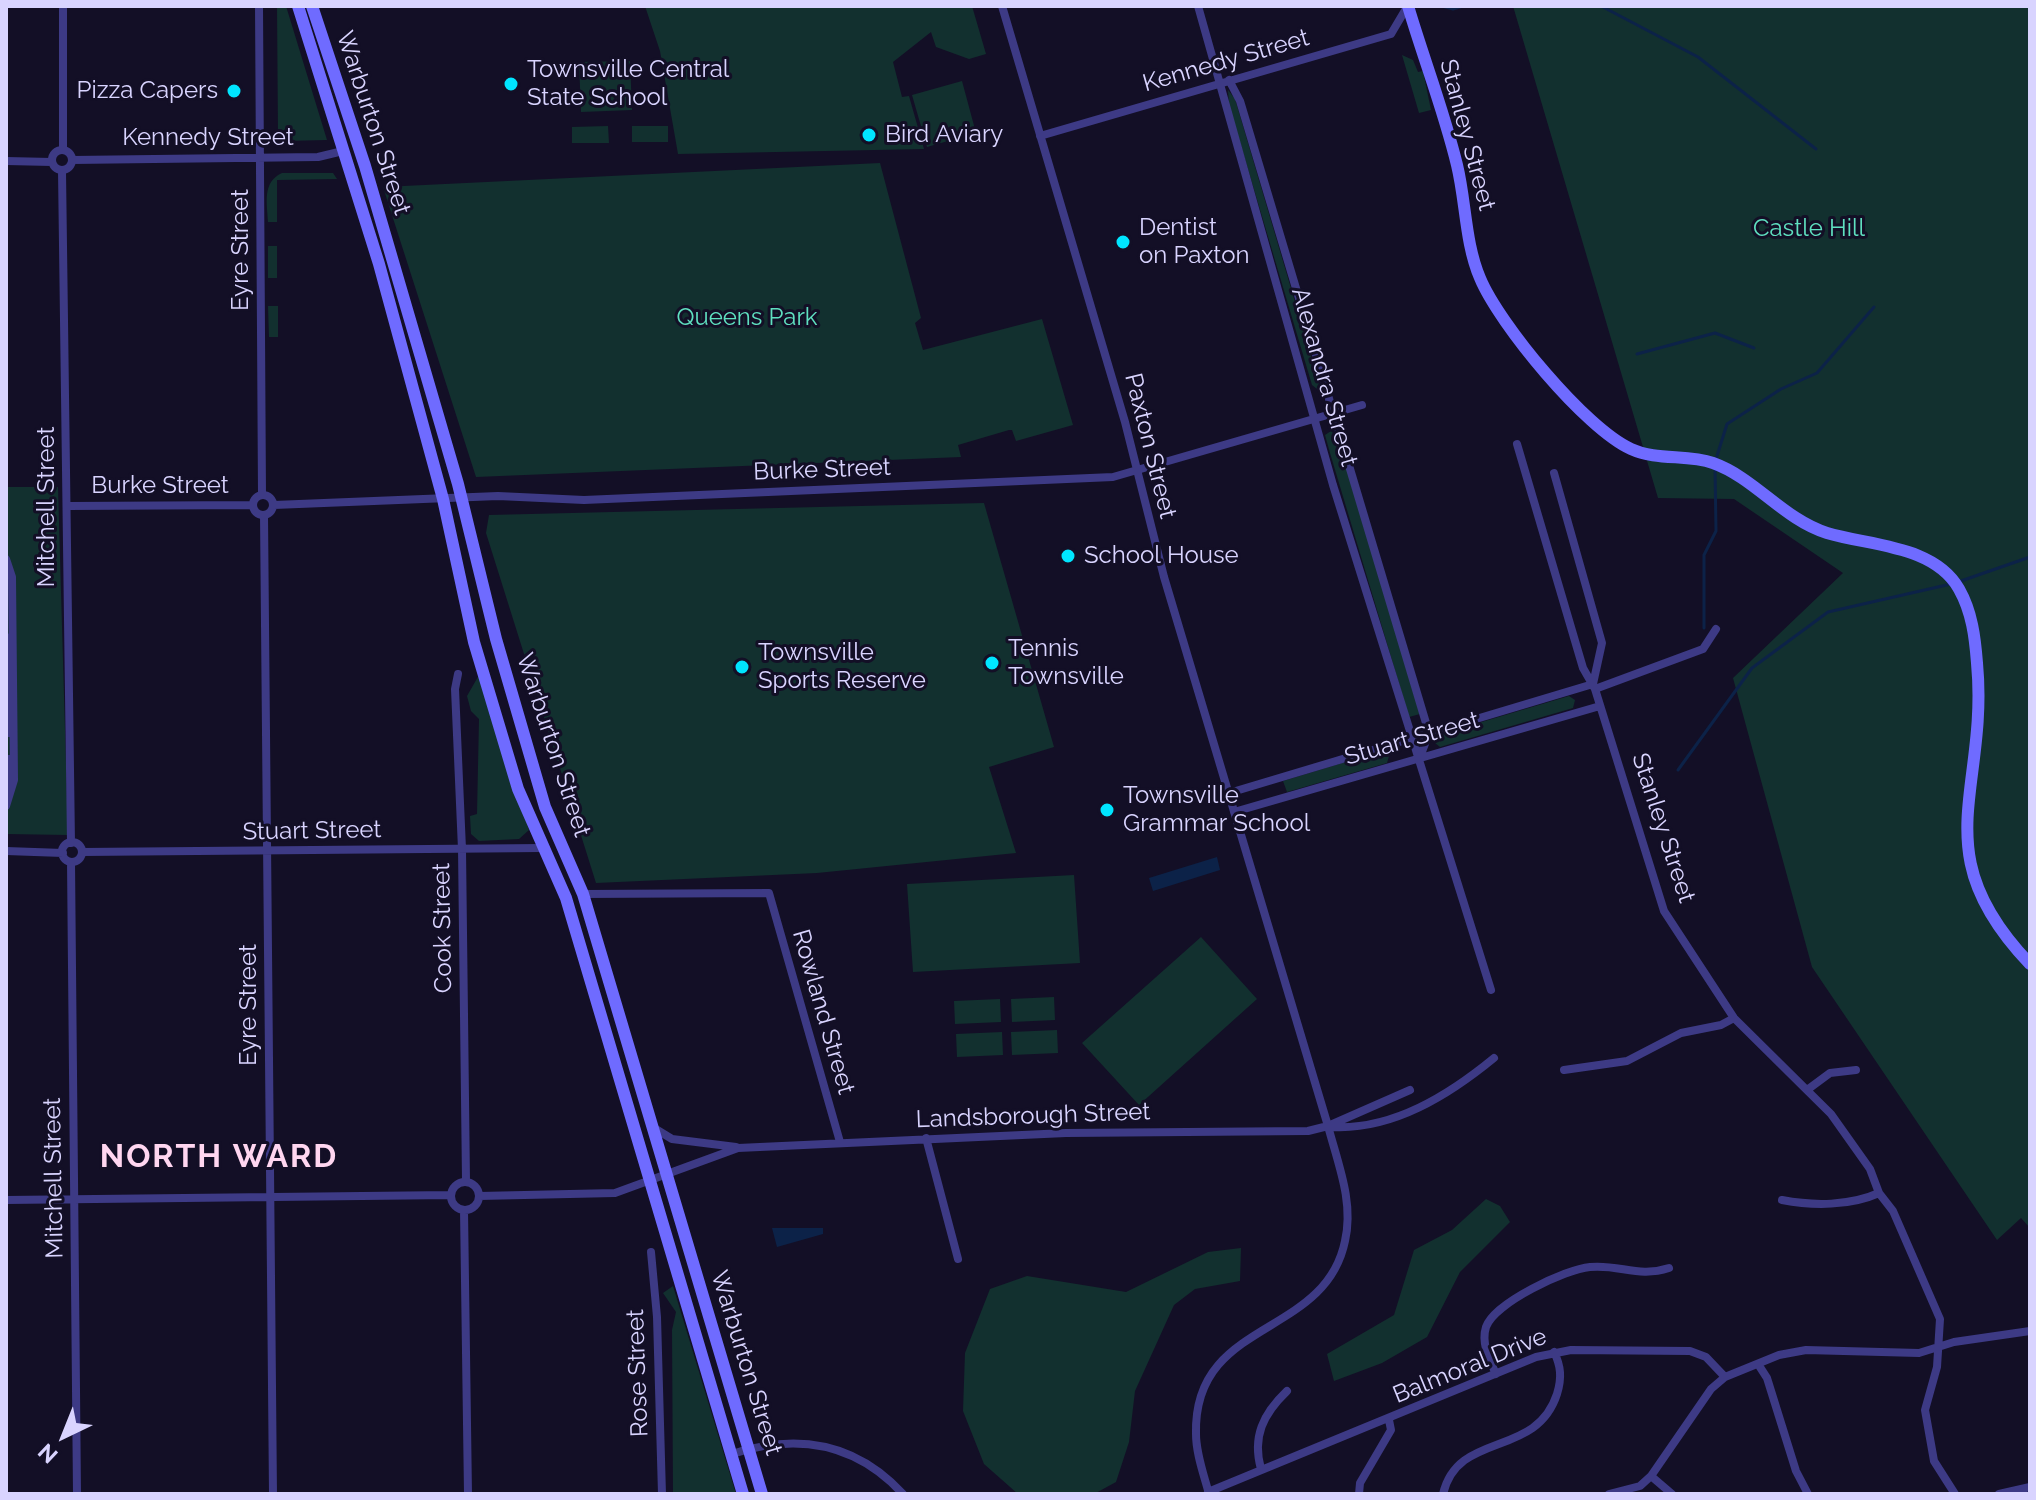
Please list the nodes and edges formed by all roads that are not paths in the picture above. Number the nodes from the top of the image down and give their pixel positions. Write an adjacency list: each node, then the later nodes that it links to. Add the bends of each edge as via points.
1 (63, 6): 12 (street)
2 (259, 6): 14 (street, Eyre Street)
3 (298, 6): 13 (main road, Warburton Street)
4 (312, 6): 8 (main road, Warburton Street)
5 (1002, 6): 11 (street, Paxton Street)
6 (1198, 6): 10 (street, Alexandra Street)
7 (1408, 6): 9 (street, Kennedy Street, via 1391,34); 56 (main road, Stanley Street, via 1450,137 1479,277 1496,309 1573,404 1633,451 1711,462 1807,524 1915,554 1951,578 1974,629 1978,674 1978,737 1965,827 1970,860 1984,906)
8 (330, 57): 13 (main road, via 333,91 347,136); 18 (main road, Warburton Street)
9 (1229, 80): 10 (street, Kennedy Street); 22 (street, Alexandra Street, via 1240,101)
10 (1219, 83): 11 (street, Kennedy Street); 23 (street, Alexandra Street)
11 (1040, 136): 25 (street, Paxton Street)
12 (63, 150): 15 (street); 17 (street)
13 (343, 151): 14 (street, Kennedy Street, via 318,157); 20 (main road, Warburton Street)
14 (260, 157): 15 (street, Kennedy Street); 27 (street, Eyre Street)
15 (72, 160): 19 (street)
16 (6, 161): 17 (street)
17 (52, 162): 19 (street)
18 (365, 166): 20 (main road, via 363,185 378,234); 28 (main road, Warburton Street)
19 (62, 171): 32 (street, Mitchell Street)
20 (379, 264): 29 (main road, Warburton Street)
21 (1362, 405): 22 (street, Burke Street)
22 (1334, 412): 23 (street, Burke Street); 40 (street, Alexandra Street)
23 (1314, 418): 25 (street, Burke Street); 41 (street, Alexandra Street)
24 (1517, 444): 38 (street, Stanley Street, via 1583,668)
25 (1136, 470): 28 (street, Burke Street, via 1113,477 882,488 584,500); 44 (street, Paxton Street)
26 (1554, 473): 38 (street, Stanley Street, via 1602,643)
27 (262, 495): 30 (street); 31 (street)
28 (462, 498): 29 (street, Burke Street); 55 (main road, Warburton Street, via 545,807)
29 (443, 499): 31 (street, Burke Street); 48 (main road, Warburton Street, via 474,642 518,789)
30 (253, 505): 32 (street, Burke Street); 33 (street)
31 (274, 505): 33 (street)
32 (68, 506): 47 (street, Mitchell Street)
33 (264, 515): 51 (street, Eyre Street)
34 (6, 559): 45 (street, via 12,577 14,780)
35 (1716, 629): 38 (street, Stuart Street, via 1703,649)
36 (6, 637): 43 (street)
37 (458, 674): 49 (street, Cook Street)
38 (1594, 687): 39 (street, Stanley Street); 40 (street, Stuart Street)
39 (1600, 706): 42 (street, Stuart Street); 58 (street, Stanley Street, via 1664,911)
40 (1429, 733): 41 (street, Stuart Street); 42 (street)
41 (1411, 739): 42 (street, Alexandra Street); 44 (street, Stuart Street)
42 (1420, 757): 46 (street, Stuart Street); 57 (street, Alexandra Street)
43 (6, 782)
44 (1229, 793): 46 (street, Paxton Street)
45 (6, 806)
46 (1234, 812): 64 (street, Paxton Street)
47 (71, 843): 52 (street); 53 (street)
48 (542, 848): 49 (street, Stuart Street); 71 (main road, Warburton Street, via 566,898)
49 (462, 849): 51 (street, Stuart Street); 70 (street, Cook Street)
50 (6, 851): 53 (street)
51 (268, 851): 52 (street, Stuart Street); 75 (street, Eyre Street)
52 (82, 852): 54 (street)
53 (63, 853): 54 (street)
54 (71, 862): 76 (street, Mitchell Street)
55 (583, 894): 65 (main road, Warburton Street); 67 (street, Rowland Street, via 769,893)
56 (2030, 964)
57 (1491, 990)
58 (1734, 1018): 60 (street, via 1681,1033 1627,1061); 63 (street, Stanley Street)
59 (1494, 1058): 64 (street, Landsborough Street, via 1439,1100 1360,1128)
60 (1564, 1070)
61 (1856, 1070): 63 (street, via 1830,1073)
62 (1410, 1090): 64 (street, Landsborough Street)
63 (1807, 1090): 72 (street, Stanley Street, via 1870,1169)
64 (1328, 1126): 66 (street, Landsborough Street, via 1306,1131); 96 (street, Paxton Street, via 1348,1208 1341,1257 1311,1299 1235,1346 1207,1382 1195,1432)
65 (653, 1128): 68 (street, Landsborough Street, via 672,1139); 69 (main road, Warburton Street)
66 (926, 1138): 67 (street, Landsborough Street); 81 (street)
67 (840, 1142): 68 (street, Landsborough Street)
68 (738, 1148): 69 (street, Landsborough Street)
69 (667, 1175): 71 (street, Landsborough Street); 91 (main road, Warburton Street)
70 (466, 1181): 73 (street); 74 (street)
71 (649, 1183): 74 (street, Landsborough Street, via 615,1193); 92 (main road, Warburton Street)
72 (1879, 1193): 78 (street, via 1864,1200 1806,1205); 84 (street, Stanley Street, via 1893,1211 1940,1319)
73 (451, 1195): 75 (street); 79 (street, via 453,1204)
74 (479, 1196): 79 (street)
75 (270, 1197): 76 (street); 98 (street, Eyre Street)
76 (74, 1199): 77 (street); 97 (street, Mitchell Street)
77 (6, 1200)
78 (1782, 1200)
79 (464, 1210): 99 (street)
80 (651, 1252): 100 (street, Rose Street)
81 (958, 1259)
82 (1669, 1268): 87 (street, via 1647,1274 1590,1267 1566,1273 1499,1309 1485,1330)
83 (2030, 1331): 84 (street, via 1954,1342)
84 (1938, 1350): 86 (street, via 1806,1350); 109 (street, Stanley Street, via 1925,1410 1934,1461)
85 (1554, 1352): 87 (street, Balmoral Drive); 88 (street, Balmoral Drive, via 1690,1351 1706,1357); 105 (street, via 1561,1376 1545,1419 1513,1440 1473,1453 1450,1477)
86 (1758, 1364): 88 (street); 108 (street)
87 (1496, 1374): 90 (street, Balmoral Drive)
88 (1725, 1377): 94 (street, via 1711,1389)
89 (1287, 1391): 93 (street, via 1266,1414 1258,1433)
90 (1389, 1420): 93 (street, Balmoral Drive); 104 (street, via 1391,1430 1360,1483)
91 (749, 1448): 92 (street); 102 (main road, Warburton Street); 103 (street, via 807,1444 842,1451 876,1468)
92 (732, 1454): 101 (main road, Warburton Street)
93 (1261, 1469): 96 (street, Balmoral Drive)
94 (1651, 1476): 106 (street, via 1640,1486); 107 (street)
95 (2030, 1487): 110 (street)
96 (1208, 1493)
97 (77, 1494)
98 (273, 1494)
99 (468, 1494)
100 (662, 1494)
101 (743, 1494)
102 (762, 1494)
103 (903, 1494)
104 (1359, 1494)
105 (1443, 1494)
106 (1609, 1494)
107 (1672, 1494)
108 (1808, 1494)
109 (1955, 1494)
110 (1999, 1494)

